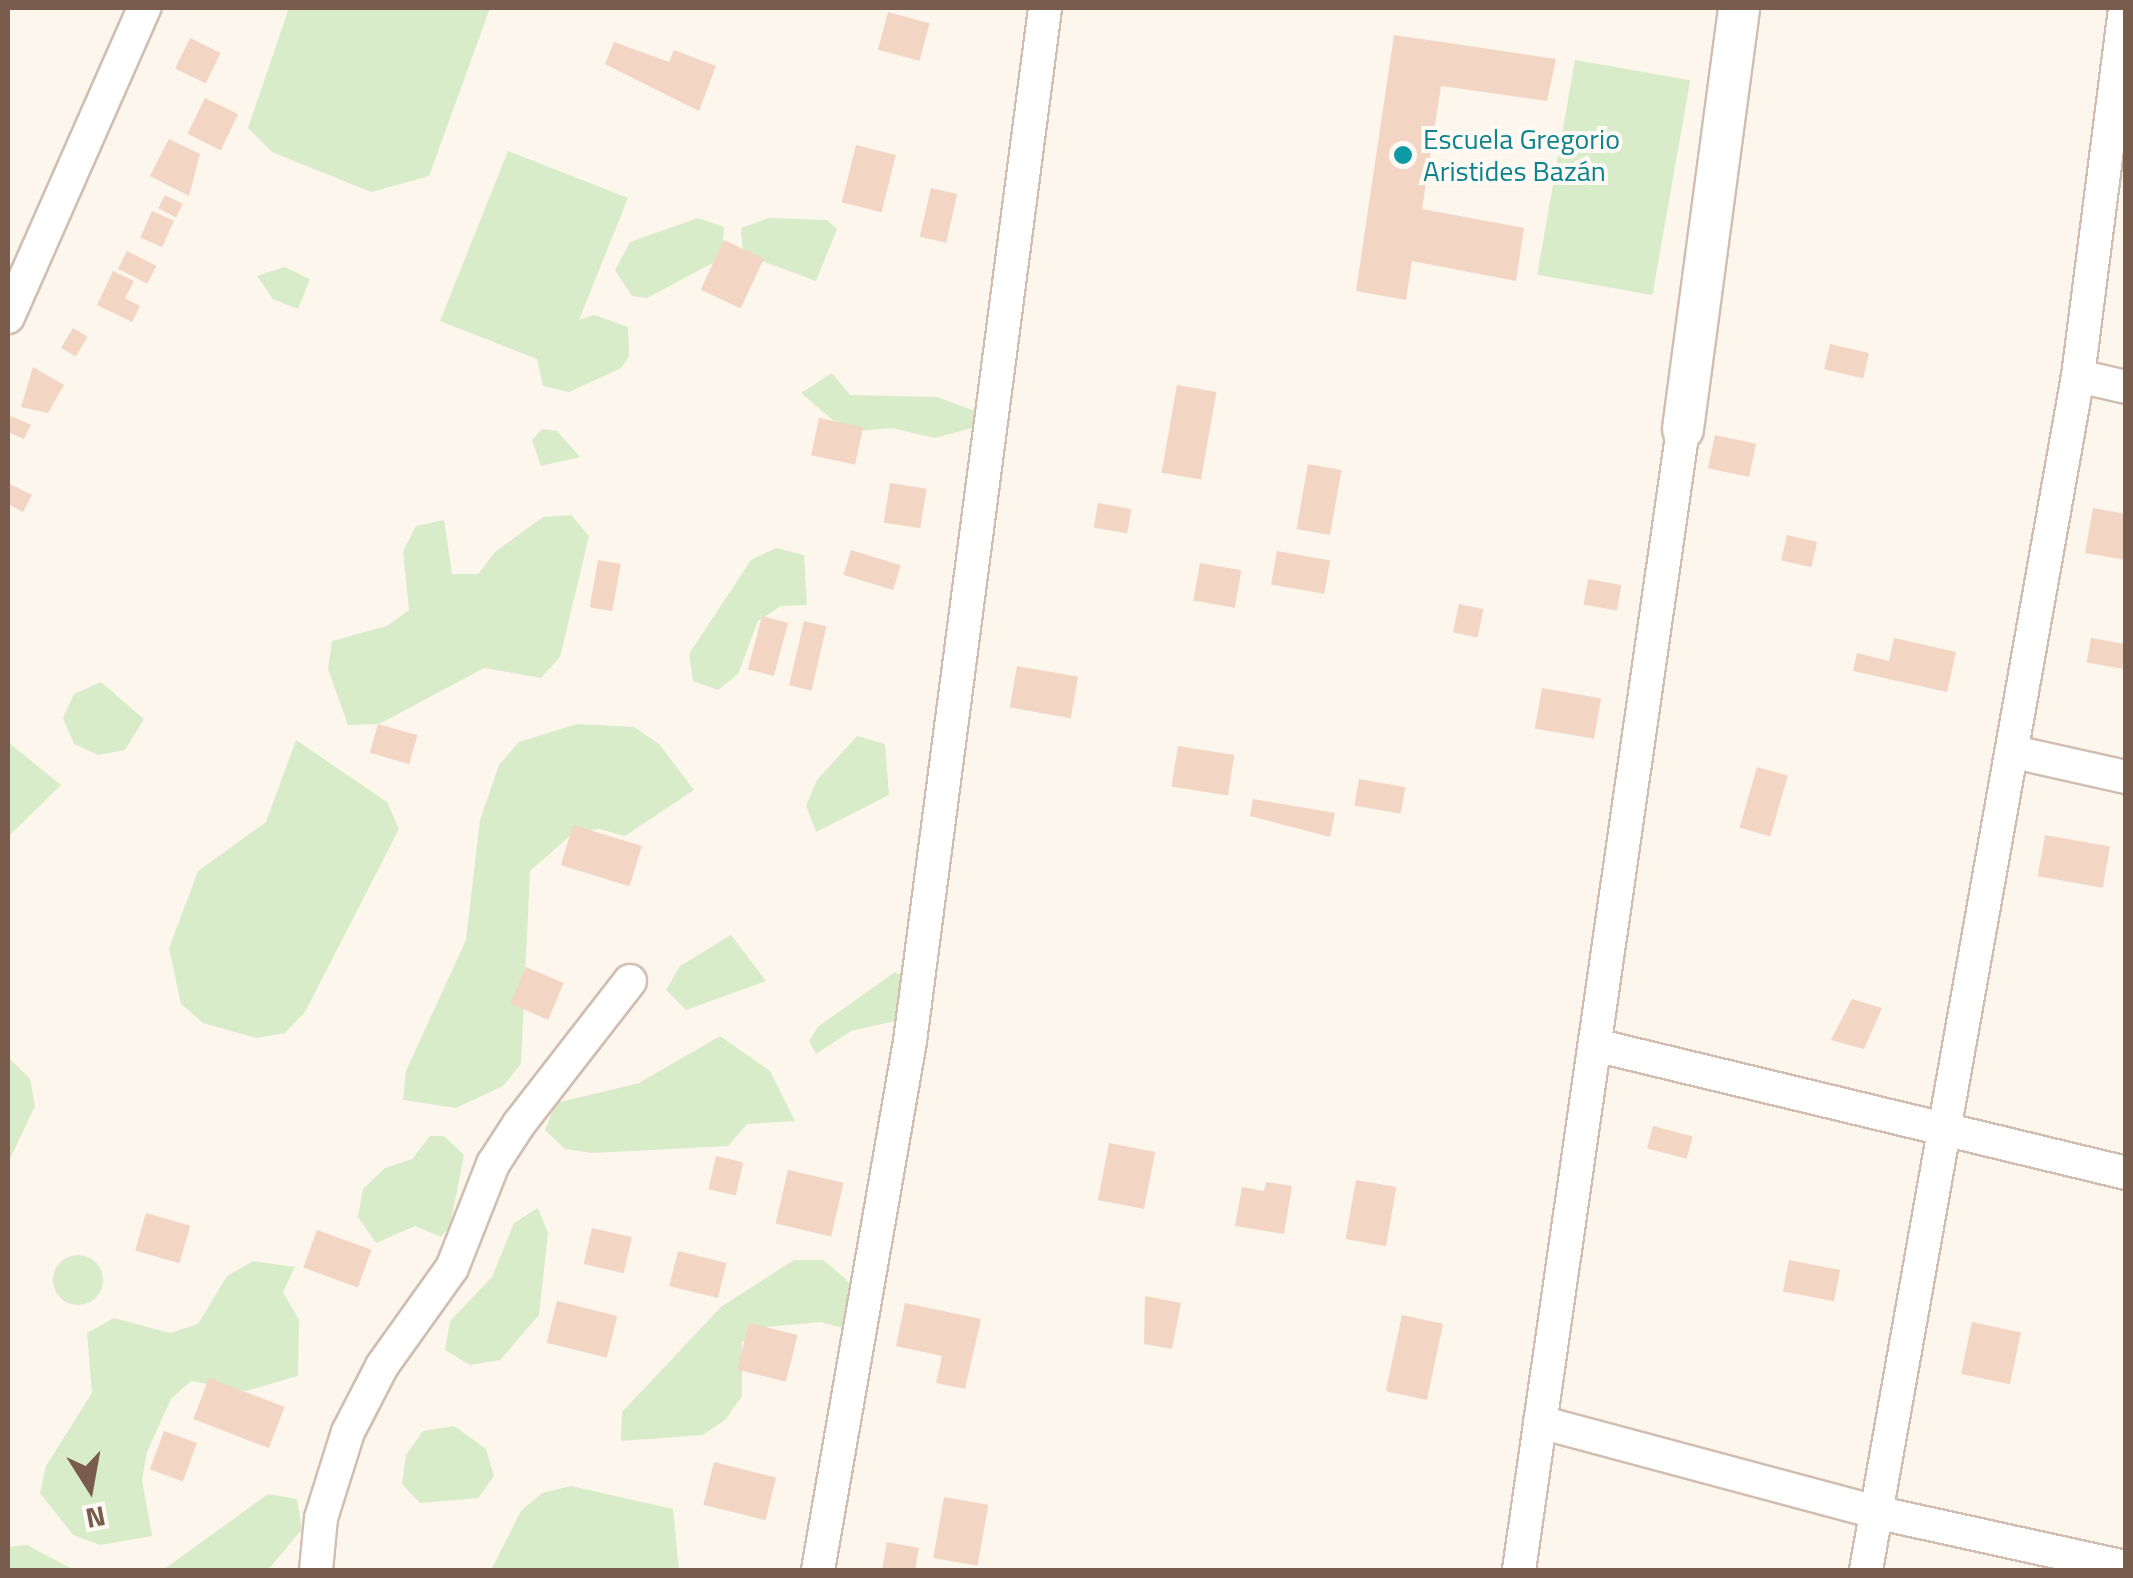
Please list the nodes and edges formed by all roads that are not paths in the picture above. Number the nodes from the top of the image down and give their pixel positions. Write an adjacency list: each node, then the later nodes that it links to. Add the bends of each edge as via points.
1 (144, 8): 5 (street)
2 (1045, 8): 19 (street, via 910,1041)
3 (1739, 8): 8 (street)
4 (2125, 8): 6 (street)
5 (8, 317)
6 (2078, 376): 7 (street); 9 (street)
7 (2126, 387)
8 (1683, 429): 12 (street)
9 (2014, 752): 10 (street); 13 (street)
10 (2126, 777)
11 (630, 982): 18 (street, via 510,1137 452,1268 382,1366 348,1432 321,1518)
12 (1595, 1045): 13 (street); 15 (street)
13 (1947, 1132): 14 (street); 16 (street)
14 (2126, 1173)
15 (1540, 1422): 16 (street); 20 (street)
16 (1875, 1512): 17 (street); 21 (street)
17 (2126, 1568)
18 (316, 1570)
19 (818, 1570)
20 (1519, 1570)
21 (1866, 1570)

